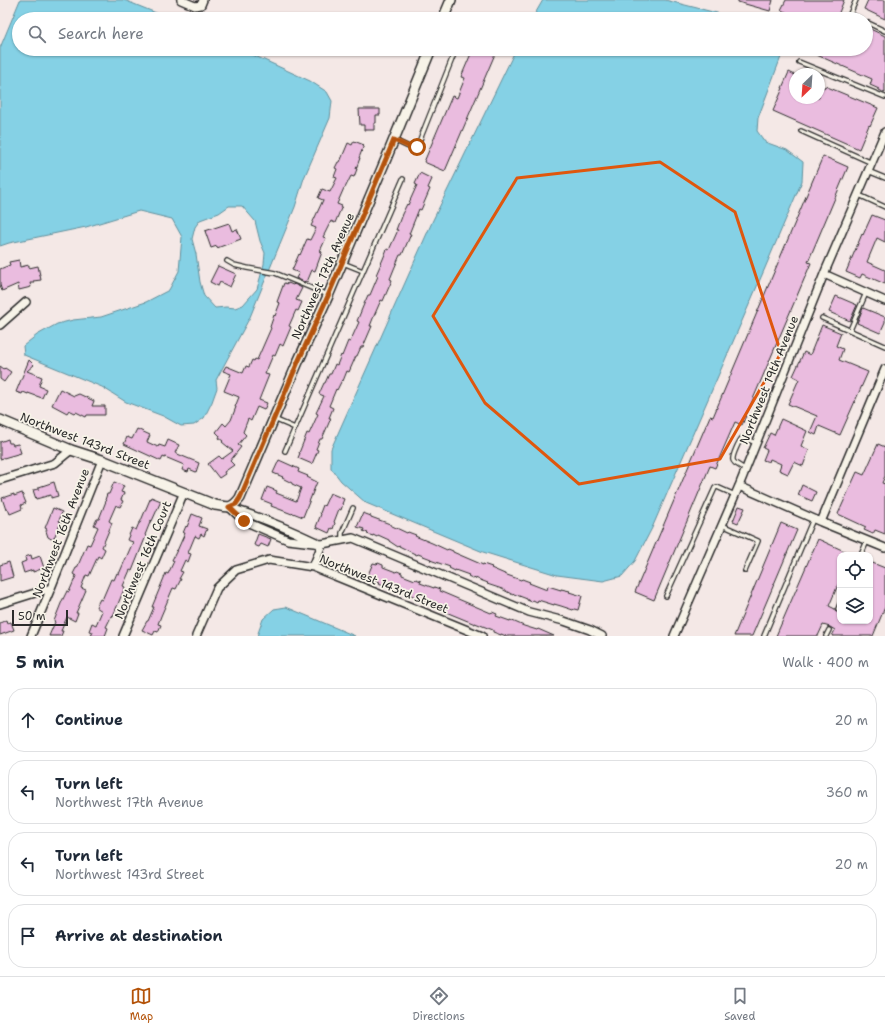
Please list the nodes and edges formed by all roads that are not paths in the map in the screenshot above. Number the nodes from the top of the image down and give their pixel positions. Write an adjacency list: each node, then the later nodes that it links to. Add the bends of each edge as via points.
1 (181, 0): 4 (street, via 195,6)
2 (451, 0): 5 (street)
3 (856, 0): 6 (lane)
4 (202, 2)
5 (446, 12)
6 (851, 12)
7 (873, 25): 8 (lane)
8 (885, 30)
9 (428, 56): 15 (street, Northwest 17th Avenue)
10 (453, 56): 15 (lane, via 417,147 414,149)
11 (799, 62): 12 (lane)
12 (885, 97)
13 (801, 131): 16 (lane)
14 (885, 132): 16 (street, Northwest 19th Avenue)
15 (394, 140): 23 (street, Northwest 17th Avenue)
16 (872, 162): 17 (street, Northwest 19th Avenue)
17 (868, 171): 19 (lane); 20 (street, Northwest 19th Avenue)
18 (402, 178): 24 (lane)
19 (885, 178)
20 (858, 195): 21 (lane); 25 (street, Northwest 19th Avenue)
21 (885, 207)
22 (228, 261): 27 (lane, via 234,265 275,273)
23 (342, 262): 24 (lane); 27 (street, Northwest 17th Avenue)
24 (363, 271): 37 (lane)
25 (824, 274): 26 (street); 38 (street, Northwest 19th Avenue)
26 (866, 293): 28 (street); 32 (lane)
27 (328, 296): 35 (street, Northwest 17th Avenue)
28 (885, 301)
29 (26, 302): 31 (street)
30 (822, 318): 32 (lane)
31 (0, 325)
32 (850, 330): 33 (lane)
33 (885, 346)
34 (885, 369): 50 (street)
35 (274, 419): 37 (lane); 47 (street, Northwest 17th Avenue, via 240,498 236,504)
36 (0, 420): 39 (street, Northwest 143rd Street)
37 (295, 428): 40 (lane)
38 (756, 443): 42 (street, Northwest 19th Avenue); 42 (lane, via 742,438 733,458 734,463)
39 (71, 450): 41 (street, Northwest 143rd Street); 43 (street, via 55,463)
40 (285, 451)
41 (102, 460): 45 (street, Northwest 143rd Street); 59 (street, Northwest 16th Avenue)
42 (746, 470): 44 (street, Northwest 19th Avenue)
43 (0, 480)
44 (739, 486): 46 (street, Northwest 19th Avenue); 49 (street)
45 (184, 492): 47 (street, Northwest 143rd Street, via 215,505); 64 (street, Northwest 16th Court)
46 (736, 495): 51 (street, Northwest 19th Avenue); 60 (lane, via 717,486 715,488)
47 (229, 507): 54 (street, Northwest 143rd Street); 54 (street, Northwest 143rd Street, via 244,521 288,540)
48 (353, 508): 52 (lane, via 342,533)
49 (813, 519): 50 (street); 69 (lane)
50 (821, 522): 53 (street)
51 (722, 525): 58 (lane, via 758,541); 68 (street, Northwest 19th Avenue)
52 (342, 541): 54 (street, Northwest 143rd Street); 67 (street, Northwest 143rd Street, via 353,538 528,612 564,621)
53 (866, 541): 55 (street); 56 (lane)
54 (322, 544): 57 (street)
55 (885, 548)
56 (862, 552)
57 (313, 568): 65 (street, Northwest 143rd Street, via 269,560 236,570 217,588); 66 (street, Northwest 143rd Street)
58 (745, 571)
59 (52, 588): 61 (street); 63 (street, Northwest 16th Avenue)
60 (666, 596)
61 (0, 604)
62 (829, 630): 70 (lane)
63 (32, 636)
64 (123, 636)
65 (196, 636)
66 (482, 636)
67 (602, 636)
68 (674, 636)
69 (764, 636)
70 (826, 636)

